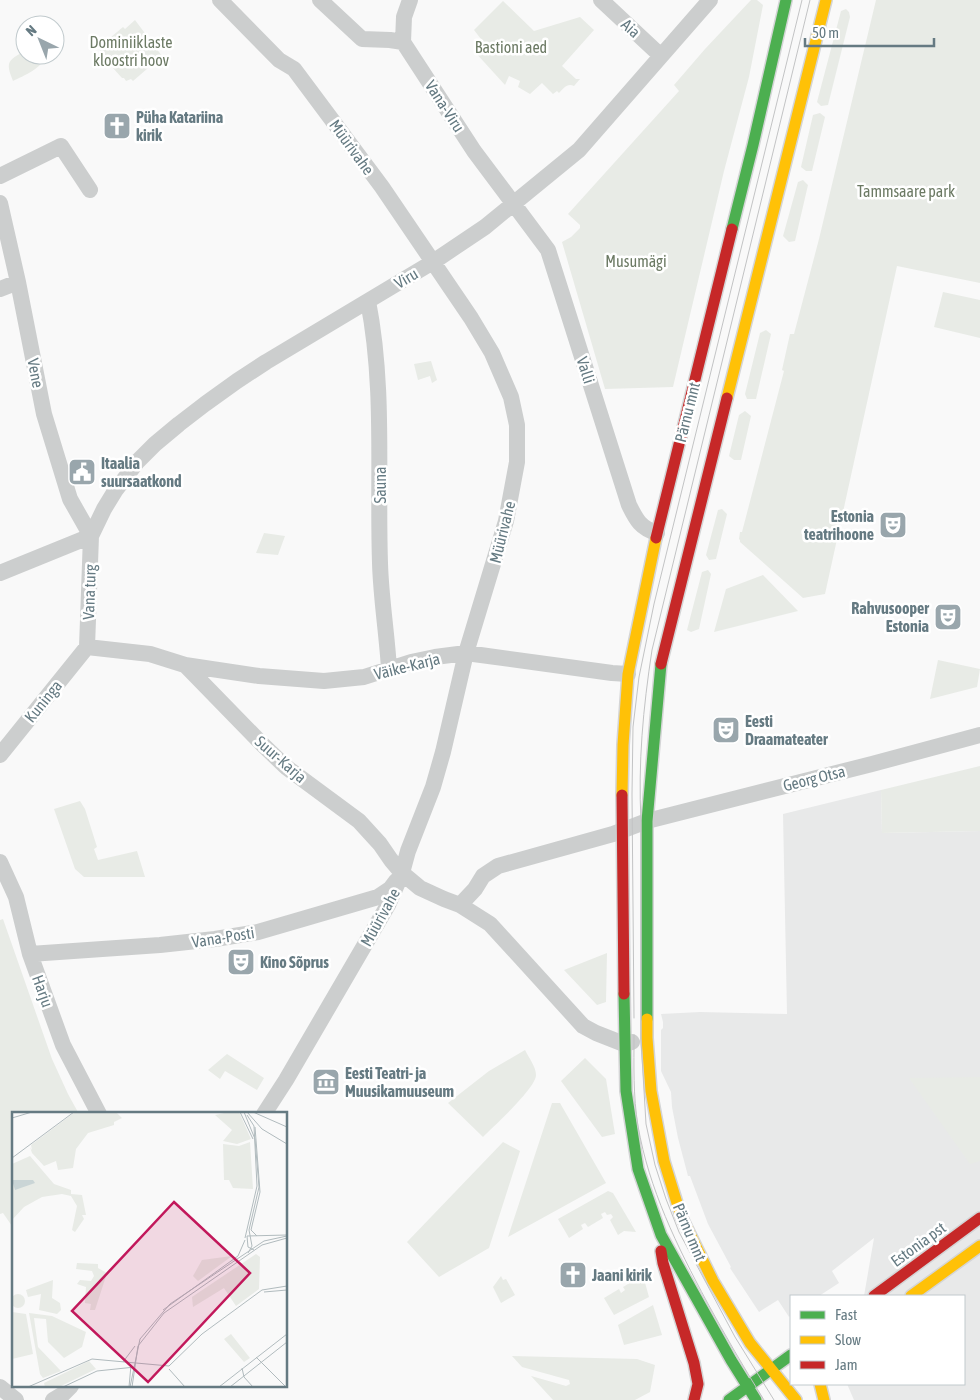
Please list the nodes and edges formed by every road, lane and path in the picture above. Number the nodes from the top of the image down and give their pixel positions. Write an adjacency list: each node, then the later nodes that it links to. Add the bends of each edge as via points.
1 (220, 0): 14 (street, Müürivahe, via 279,60 294,69)
2 (320, 0): 8 (street, via 362,39)
3 (410, 0): 8 (street, via 404,17)
4 (601, 0): 9 (street, Aia)
5 (710, 0): 9 (street, Viru)
6 (786, 0): 18 (main road, Pärnu mnt)
7 (826, 0): 28 (main road, Pärnu mnt, via 661,661)
8 (403, 42): 13 (street, Vana-Viru)
9 (661, 56): 13 (street, Viru, via 579,150)
10 (0, 176): 11 (street, via 61,146)
11 (90, 190)
12 (0, 203): 15 (street, Vene)
13 (513, 204): 14 (street, Viru); 18 (street, Valli, via 548,250 629,505 637,520 647,530)
14 (433, 262): 17 (street, Viru); 22 (street, Müürivahe, via 492,353 511,397 517,425 517,462 506,521)
15 (18, 282): 16 (street); 19 (street, Vene, via 44,414 70,499)
16 (0, 289)
17 (368, 301): 19 (street, Viru, via 237,381 155,444 115,491); 24 (street, Sauna, via 375,352 380,443 380,564)
18 (657, 533): 25 (main road, Pärnu mnt)
19 (91, 536): 20 (street); 21 (street, Vana turg)
20 (0, 573)
21 (87, 647): 23 (street, Suur-Karja, via 150,654); 27 (street, Kuninga)
22 (466, 653): 24 (street, Väike-Karja, via 411,662); 25 (street, Väike-Karja); 31 (street, Müürivahe, via 433,787)
23 (185, 665): 24 (street, Väike-Karja, via 324,682); 31 (street, Suur-Karja, via 286,767 359,821)
24 (389, 670)
25 (628, 674): 29 (main road, Pärnu mnt)
26 (980, 734): 28 (street, Georg Otsa)
27 (0, 755)
28 (647, 821): 29 (street); 34 (main road, Pärnu mnt)
29 (622, 829): 32 (street, via 498,866 482,876); 35 (main road, Pärnu mnt)
30 (0, 862): 33 (street, Harju, via 16,897)
31 (402, 873): 32 (street, Suur-Karja, via 420,888); 33 (street, Vana-Posti, via 390,889 378,897 258,932 178,944); 37 (street, Müürivahe, via 388,905)
32 (460, 905): 35 (street, Suur-Karja, via 490,924 583,1026)
33 (30, 954): 36 (street, Harju, via 63,1045)
34 (647, 1038): 35 (street); 44 (main road, Pärnu mnt, via 651,1092 661,1146 681,1216 713,1281 750,1343)
35 (624, 1044): 39 (main road, Pärnu mnt, via 626,1091 638,1169)
36 (98, 1112)
37 (265, 1112)
38 (980, 1218): 41 (main road, Estonia pst)
39 (661, 1235): 46 (main road, Pärnu mnt); 52 (main road, via 663,1263 694,1363 698,1384)
40 (980, 1246): 42 (main road)
41 (875, 1295)
42 (912, 1295)
43 (790, 1357): 44 (main road)
44 (771, 1369): 46 (main road); 49 (main road, Pärnu mnt)
45 (820, 1385): 56 (main road)
46 (748, 1386): 53 (main road); 54 (main road, Pärnu mnt)
47 (0, 1387): 50 (street)
48 (69, 1388): 51 (street)
49 (787, 1389): 55 (main road, Pärnu mnt)
50 (16, 1400)
51 (53, 1400)
52 (694, 1400)
53 (729, 1400)
54 (756, 1400)
55 (796, 1400)
56 (824, 1400)

